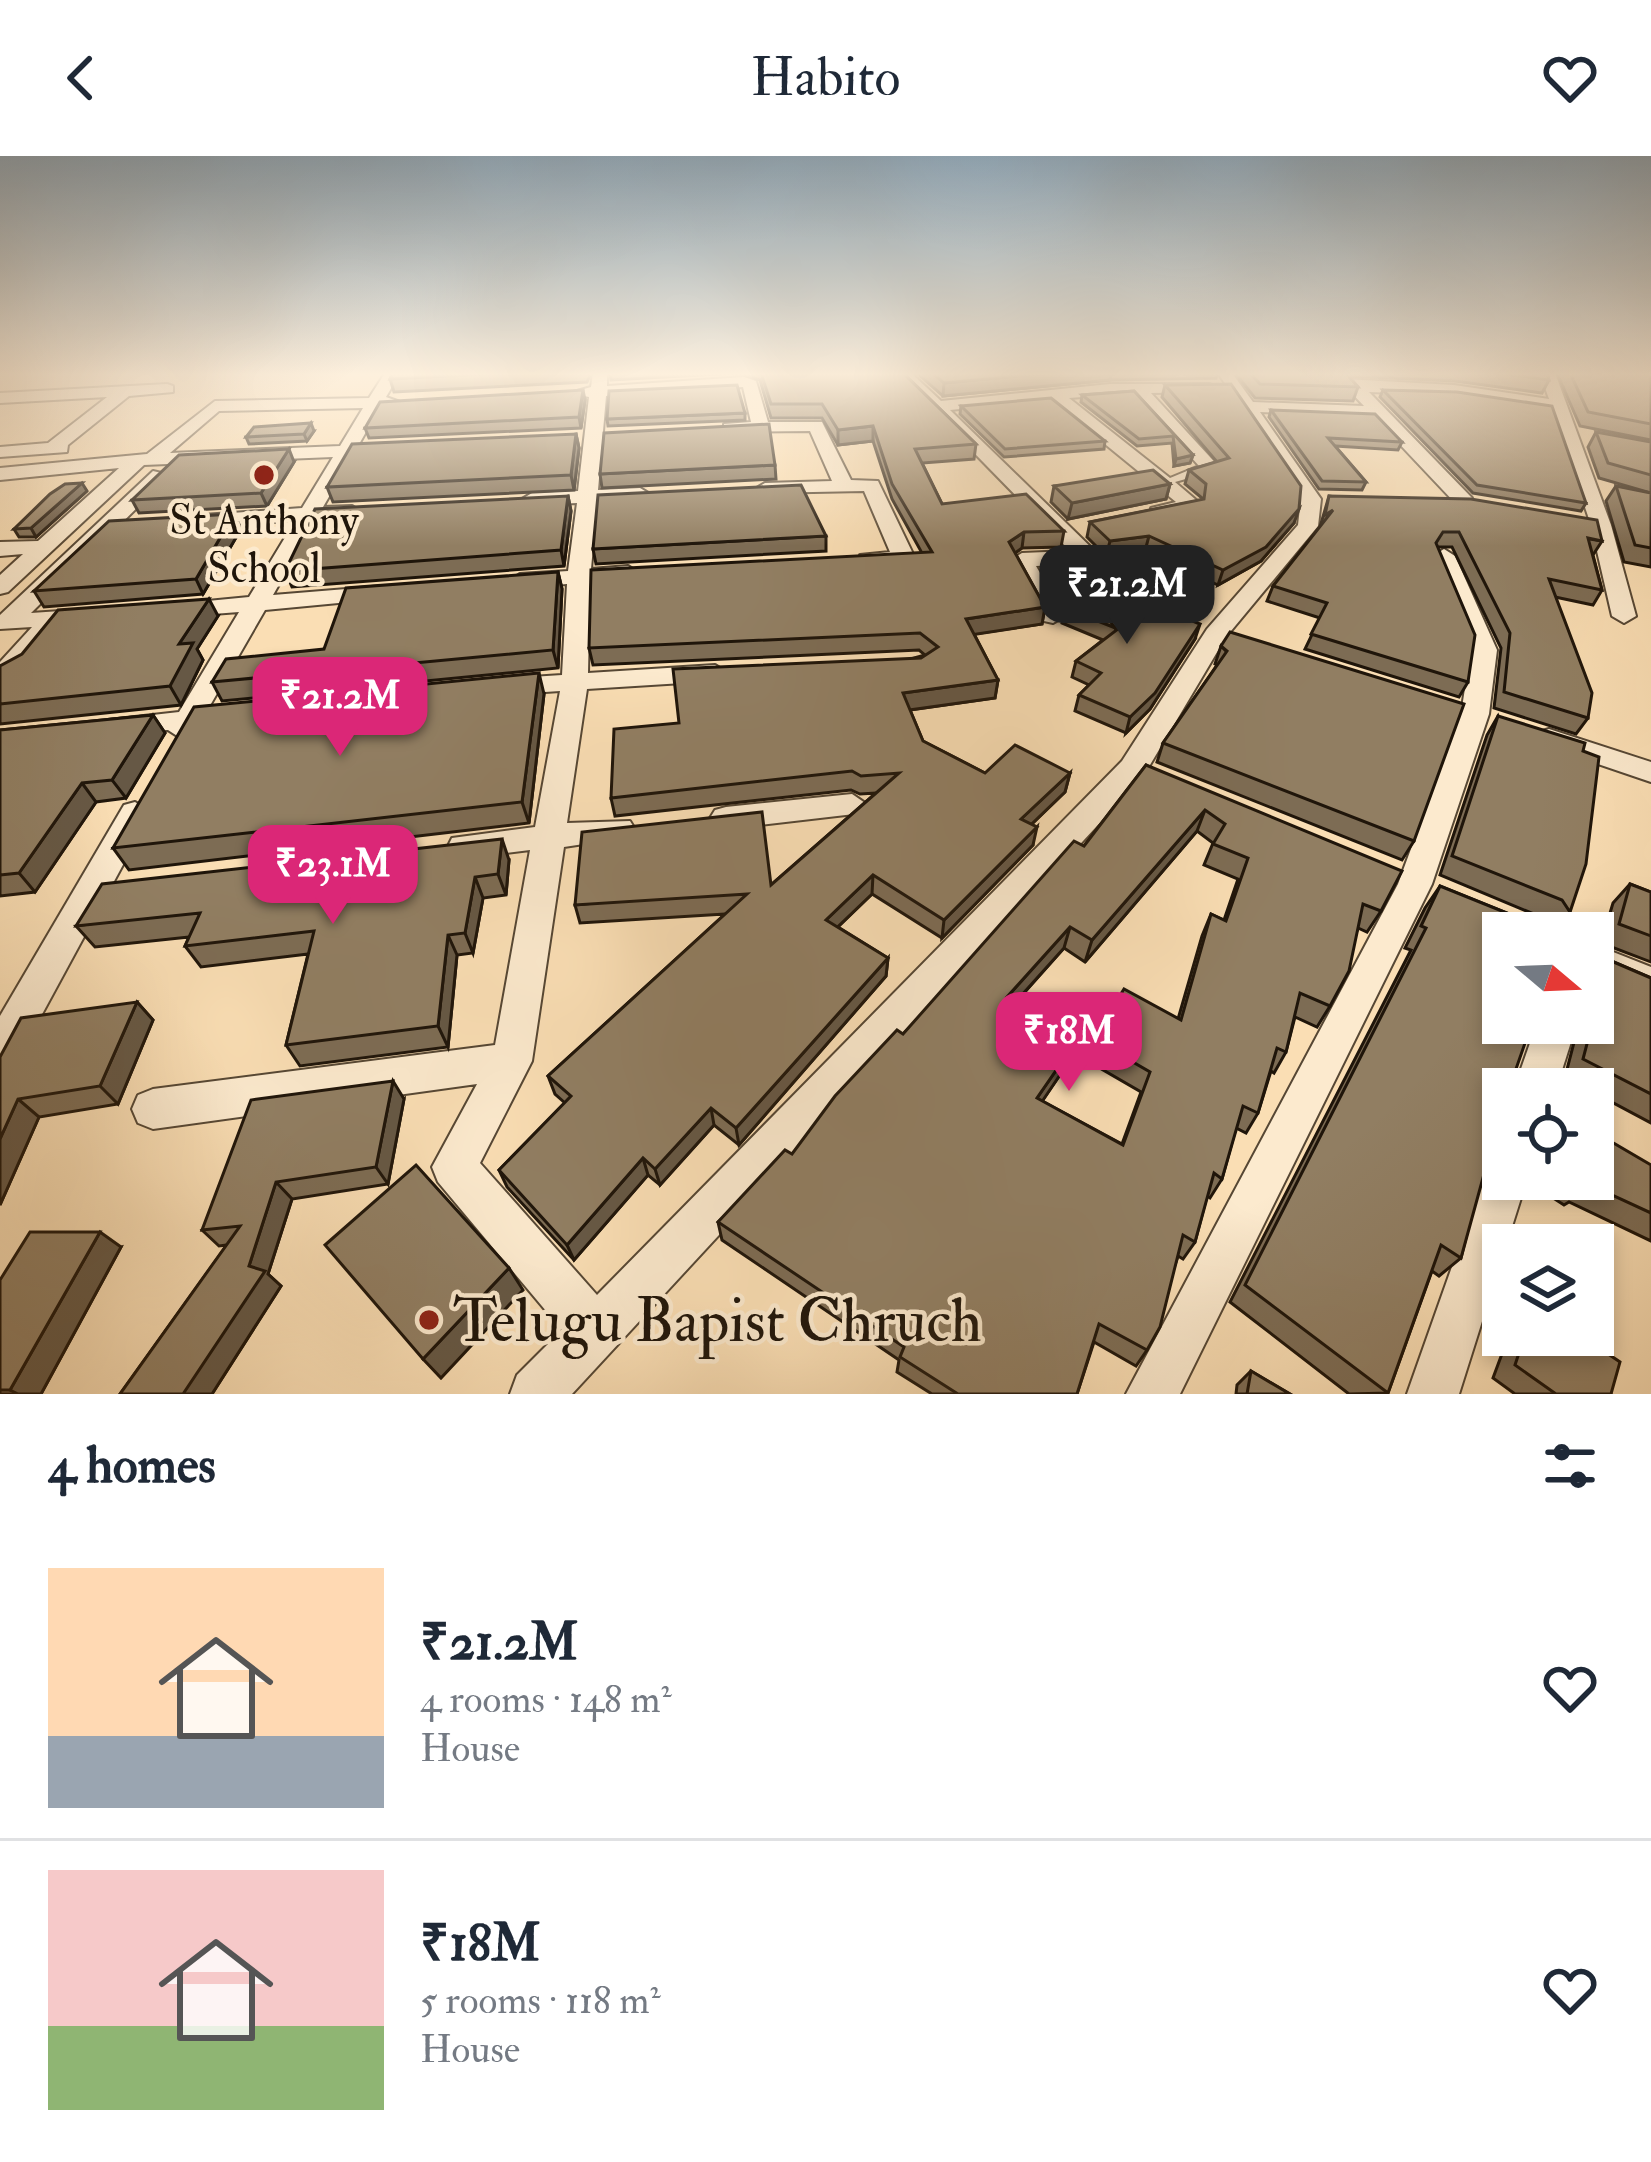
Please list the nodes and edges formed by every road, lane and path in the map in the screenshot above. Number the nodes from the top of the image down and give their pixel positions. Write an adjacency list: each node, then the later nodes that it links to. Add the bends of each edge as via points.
1 (75, 431): 13 (street)
2 (183, 431): 17 (street)
3 (359, 431): 15 (street)
4 (593, 431): 24 (street)
5 (818, 431): 21 (street)
6 (963, 431): 38 (street, via 1074,529)
7 (1100, 431): 20 (street)
8 (1177, 431): 20 (street, via 1212,469)
9 (1268, 431): 50 (street, via 1322,499)
10 (1396, 431): 27 (street)
11 (1576, 431): 33 (street, via 1598,488)
12 (414, 448): 15 (street)
13 (52, 449): 14 (street); 18 (street, via 123,445)
14 (0, 452)
15 (347, 453): 16 (street); 30 (street)
16 (177, 459): 17 (street); 34 (street)
17 (146, 460): 18 (street); 35 (street)
18 (112, 463): 19 (street)
19 (0, 474)
20 (1160, 480): 31 (street, via 1192,505)
21 (844, 486): 22 (street); 39 (street, via 871,485 904,558)
22 (751, 489)
23 (658, 493): 24 (street)
24 (589, 496): 25 (street); 41 (street)
25 (520, 500)
26 (1421, 501): 27 (street)
27 (1465, 502): 28 (street)
28 (1488, 506)
29 (382, 510): 30 (street)
30 (313, 514): 34 (street); 45 (street)
31 (1128, 518)
32 (1578, 521): 33 (street)
33 (1601, 524): 47 (street)
34 (106, 525): 49 (street)
35 (39, 547): 36 (street); 43 (street)
36 (0, 549)
37 (1444, 556): 56 (street, via 1484,650)
38 (1090, 557): 46 (street, via 1022,560); 50 (street, via 1132,600)
39 (834, 562)
40 (648, 572): 41 (street)
41 (579, 576): 42 (street); 53 (street)
42 (486, 584)
43 (0, 586)
44 (417, 590): 45 (street)
45 (256, 604): 48 (street); 57 (street)
46 (1053, 616)
47 (1624, 616)
48 (54, 618): 49 (street); 52 (street)
49 (4, 622)
50 (1227, 638): 75 (street, via 1143,772)
51 (736, 672): 53 (street)
52 (0, 678)
53 (575, 679): 54 (street); 65 (street)
54 (461, 691)
55 (256, 713): 57 (street)
56 (1486, 718): 60 (street); 77 (street, via 1421,886)
57 (188, 720): 58 (street); 59 (street)
58 (94, 728)
59 (166, 758)
60 (1651, 772)
61 (144, 796): 68 (street)
62 (852, 805): 63 (street)
63 (691, 821)
64 (645, 826): 65 (street)
65 (553, 835): 66 (street); 72 (street)
66 (437, 849)
67 (137, 885): 68 (street)
68 (91, 891): 71 (street)
69 (1614, 967): 70 (street)
70 (1651, 983)
71 (0, 1053)
72 (512, 1061): 73 (street); 75 (street, via 454,1168)
73 (154, 1109)
74 (1498, 1200): 78 (street)
75 (595, 1331): 76 (street)
76 (536, 1394)
77 (1152, 1394)
78 (1433, 1394)

